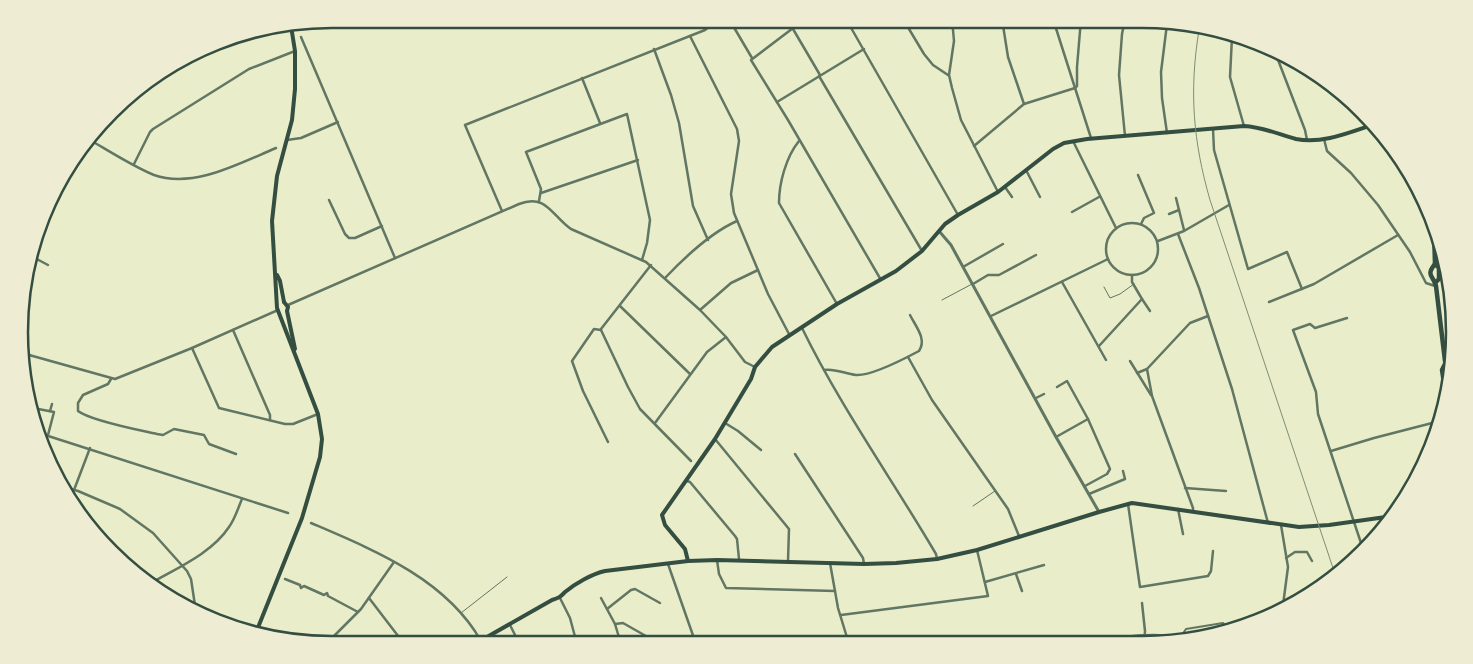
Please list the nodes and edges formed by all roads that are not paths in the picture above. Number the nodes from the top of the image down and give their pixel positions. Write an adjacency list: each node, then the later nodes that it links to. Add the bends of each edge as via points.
1 (708, 28): 13 (street)
2 (733, 28): 19 (street)
3 (793, 28): 19 (street); 24 (street)
4 (851, 28): 16 (street)
5 (908, 28): 23 (street, via 933,66)
6 (953, 28): 23 (street)
7 (1003, 28): 28 (street, via 1008,57)
8 (1056, 28): 22 (street)
9 (1081, 28): 21 (street)
10 (1123, 28): 35 (street, via 1119,75)
11 (1166, 29): 34 (street, via 1161,72)
12 (292, 30): 18 (main road)
13 (690, 36): 17 (street); 64 (street, via 737,129 739,141 732,194)
14 (301, 37): 29 (street)
15 (1232, 42): 31 (street, via 1230,77)
16 (864, 49): 24 (street); 63 (street)
17 (654, 50): 25 (street); 72 (street, via 677,114 692,206)
18 (295, 51): 38 (main road, via 292,120); 46 (street, via 249,69 153,129)
19 (752, 59): 27 (street)
20 (1278, 60): 39 (street)
21 (1077, 67): 22 (street); 26 (street, via 1078,86)
22 (1068, 69): 26 (street)
23 (949, 75): 43 (street, via 961,120)
24 (820, 76): 27 (street); 75 (street)
25 (582, 78): 30 (street); 60 (street, via 465,125)
26 (1074, 88): 28 (street); 36 (street)
27 (777, 102): 40 (street)
28 (1024, 104): 43 (street)
29 (338, 122): 38 (street, via 297,139); 66 (street)
30 (600, 123): 45 (street, via 627,114); 51 (street, via 526,152)
31 (1244, 126): 33 (main road); 39 (main road)
32 (1366, 127): 37 (main road)
33 (1213, 129): 34 (main road); 58 (street, via 1214,150)
34 (1167, 133): 35 (main road)
35 (1125, 136): 36 (main road)
36 (1092, 139): 41 (main road)
37 (1324, 139): 39 (main road); 71 (street, via 1327,151 1364,188)
38 (286, 140): 87 (main road, via 277,176 272,221)
39 (1307, 140)
40 (799, 141): 90 (street); 101 (street, via 784,174 779,203)
41 (1072, 141): 47 (main road, via 1053,149); 54 (street)
42 (94, 142): 46 (street)
43 (974, 146): 50 (street)
44 (276, 148): 46 (street, via 218,172 197,177 155,175)
45 (638, 160): 51 (street); 81 (street, via 650,220)
46 (134, 164)
47 (1026, 170): 49 (main road); 53 (street)
48 (1138, 176): 65 (street, via 1154,212)
49 (1005, 186): 50 (main road); 52 (street)
50 (998, 192): 63 (main road)
51 (541, 193): 57 (street)
52 (1012, 197)
53 (1040, 197)
54 (1100, 197): 61 (street); 67 (street)
55 (1176, 198): 59 (street)
56 (329, 200): 66 (street, via 349,238)
57 (539, 201): 60 (street, via 527,201); 81 (street, via 570,229)
58 (1229, 205): 69 (street); 96 (street, via 1248,269 1287,252)
59 (1179, 210): 62 (street); 69 (street)
60 (502, 211): 78 (street)
61 (1072, 212)
62 (1170, 214)
63 (958, 215): 68 (main road)
64 (737, 221): 72 (street); 86 (street)
65 (1141, 224): 67 (street, via 1130,222); 73 (street, via 1150,229)
66 (382, 226): 78 (street)
67 (1116, 228): 80 (street, via 1107,242)
68 (939, 231): 75 (main road); 85 (street, via 952,245)
69 (1184, 231): 70 (street)
70 (1178, 234): 73 (street); 109 (street)
71 (1398, 235): 92 (street, via 1426,283); 96 (street)
72 (708, 240): 89 (street)
73 (1158, 241): 88 (street, via 1153,264 1142,273)
74 (1003, 244): 85 (street)
75 (922, 251): 90 (main road)
76 (1435, 252): 82 (highway)
77 (1036, 255): 93 (street, via 999,276 988,275)
78 (396, 258): 100 (street)
79 (36, 259): 83 (street)
80 (1108, 259): 88 (street, via 1118,271); 91 (street)
81 (642, 260): 84 (street)
82 (1435, 264): 92 (highway); 92 (highway, via 1432,280)
83 (48, 265)
84 (651, 265): 89 (street); 102 (street)
85 (963, 266): 93 (street)
86 (758, 270): 104 (street, via 731,283); 114 (street)
87 (276, 273): 100 (main road); 103 (main road)
88 (1132, 275): 94 (street)
89 (665, 278): 104 (street)
90 (880, 280): 101 (main road)
91 (1062, 282): 108 (street); 116 (street)
92 (1439, 282): 118 (highway)
93 (973, 284): 98 (lane); 108 (street)
94 (1134, 284): 95 (lane, via 1110,298); 97 (street)
95 (1104, 288)
96 (1302, 289): 99 (street)
97 (1142, 299): 106 (street); 116 (street)
98 (942, 300)
99 (1269, 302)
100 (286, 304): 103 (main road, via 280,303); 105 (main road)
101 (837, 304): 111 (main road)
102 (620, 306): 113 (street); 128 (street)
103 (279, 309): 105 (main road, via 284,313); 112 (street); 122 (main road)
104 (700, 310): 115 (street)
105 (287, 311): 122 (main road)
106 (1150, 311)
107 (910, 315): 120 (street, via 923,342 919,351)
108 (991, 316): 133 (street)
109 (1208, 316): 125 (street, via 1190,323); 172 (street)
110 (1347, 318): 149 (street, via 1315,328 1310,324 1293,330 1316,392 1318,414)
111 (801, 327): 114 (main road); 126 (street)
112 (233, 330): 117 (street); 139 (street)
113 (601, 330): 140 (street, via 640,409); 146 (street, via 594,329 572,361)
114 (789, 334): 124 (main road, via 772,347)
115 (726, 337): 124 (street, via 744,362); 128 (street, via 707,352)
116 (1099, 346): 121 (street)
117 (192, 348): 129 (street); 139 (street, via 219,408)
118 (1445, 353)
119 (28, 355): 129 (street)
120 (908, 357): 126 (street, via 865,374); 159 (street, via 932,400)
121 (1106, 360)
122 (297, 361): 137 (main road)
123 (1130, 361): 127 (street)
124 (755, 367): 141 (main road)
125 (1148, 369): 127 (street); 132 (street)
126 (824, 370): 181 (street)
127 (1137, 373): 132 (street)
128 (690, 374): 140 (street)
129 (111, 379): 150 (street, via 108,384 83,395 78,403 83,415 162,435 174,429 204,435 209,444)
130 (1057, 387): 138 (street, via 1067,381)
131 (1044, 394): 133 (street)
132 (1152, 396): 157 (street)
133 (1036, 398): 144 (street)
134 (52, 404): 136 (street)
135 (37, 409): 136 (street)
136 (50, 411): 143 (street, via 54,412)
137 (318, 414): 139 (street, via 293,424); 213 (main road, via 322,439 320,457 302,518)
138 (1088, 419): 144 (street); 156 (street, via 1110,470)
139 (270, 420)
140 (655, 423): 152 (street)
141 (725, 423): 145 (main road); 148 (street)
142 (1431, 423): 149 (street)
143 (48, 435): 147 (street)
144 (1056, 437): 156 (street)
145 (715, 440): 153 (main road); 184 (street, via 789,529)
146 (608, 442)
147 (90, 448): 158 (street); 162 (street)
148 (761, 450)
149 (1331, 451): 170 (street)
150 (236, 454)
151 (795, 454): 189 (street)
152 (691, 461): 153 (lane)
153 (697, 466): 155 (main road)
154 (1122, 471): 161 (street, via 1125,479)
155 (687, 480): 180 (street, via 737,539); 183 (main road, via 662,518 685,549)
156 (1085, 486): 161 (street)
157 (1185, 488): 160 (street); 167 (street)
158 (73, 490): 190 (street, via 120,509 153,533)
159 (995, 490): 164 (lane); 175 (street)
160 (1226, 491)
161 (1089, 494): 166 (street)
162 (242, 499): 168 (street); 190 (street, via 229,528 220,538)
163 (1128, 504): 165 (main road); 166 (main road); 178 (street, via 1140,588 1208,576)
164 (973, 506)
165 (1178, 509): 167 (main road); 174 (street)
166 (1099, 512): 175 (main road)
167 (1193, 512): 172 (main road)
168 (288, 513)
169 (1382, 518): 170 (main road)
170 (1355, 522): 173 (main road, via 1306,527); 176 (street)
171 (311, 524): 186 (street)
172 (1268, 524): 173 (main road)
173 (1280, 525): 179 (street)
174 (1182, 534)
175 (1020, 537): 177 (main road)
176 (1361, 542)
177 (978, 550): 181 (main road); 196 (street)
178 (1213, 551)
179 (1286, 558): 185 (street, via 1301,551 1307,552); 202 (street, via 1288,567)
180 (739, 559): 182 (main road); 184 (main road)
181 (937, 559): 189 (main road)
182 (717, 560): 183 (main road); 198 (street, via 726,588)
183 (688, 561): 188 (main road)
184 (788, 561): 187 (main road)
185 (1312, 561)
186 (394, 562): 199 (street); 208 (street)
187 (830, 563): 189 (main road); 198 (street)
188 (668, 564): 200 (main road, via 601,572); 224 (street)
189 (864, 564)
190 (181, 565): 195 (street); 205 (street, via 191,579)
191 (1044, 565): 192 (street)
192 (1016, 574): 196 (street); 197 (street)
193 (507, 577): 208 (lane)
194 (284, 579): 207 (street, via 301,588 304,586 324,595 327,593)
195 (156, 580)
196 (985, 582): 209 (street, via 988,596)
197 (1022, 591)
198 (835, 592): 209 (street)
199 (369, 598): 207 (street); 217 (street)
200 (560, 598): 212 (main road); 221 (street)
201 (601, 598): 206 (street)
202 (1283, 601)
203 (660, 603): 206 (street, via 631,590)
204 (1142, 603): 214 (street)
205 (195, 604)
206 (607, 609): 210 (street)
207 (358, 612): 216 (street)
208 (462, 613): 218 (street)
209 (841, 615): 225 (street)
210 (615, 624): 222 (street); 223 (street, via 623,623)
211 (1225, 624): 215 (street, via 1223,622 1196,626)
212 (510, 625): 219 (main road); 220 (street)
213 (258, 627)
214 (1145, 634): 226 (street); 227 (street)
215 (1183, 634)
216 (334, 636)
217 (398, 636)
218 (478, 636)
219 (490, 636)
220 (516, 636)
221 (575, 636)
222 (619, 636)
223 (646, 636)
224 (693, 636)
225 (847, 636)
226 (1132, 636)
227 (1162, 636)

